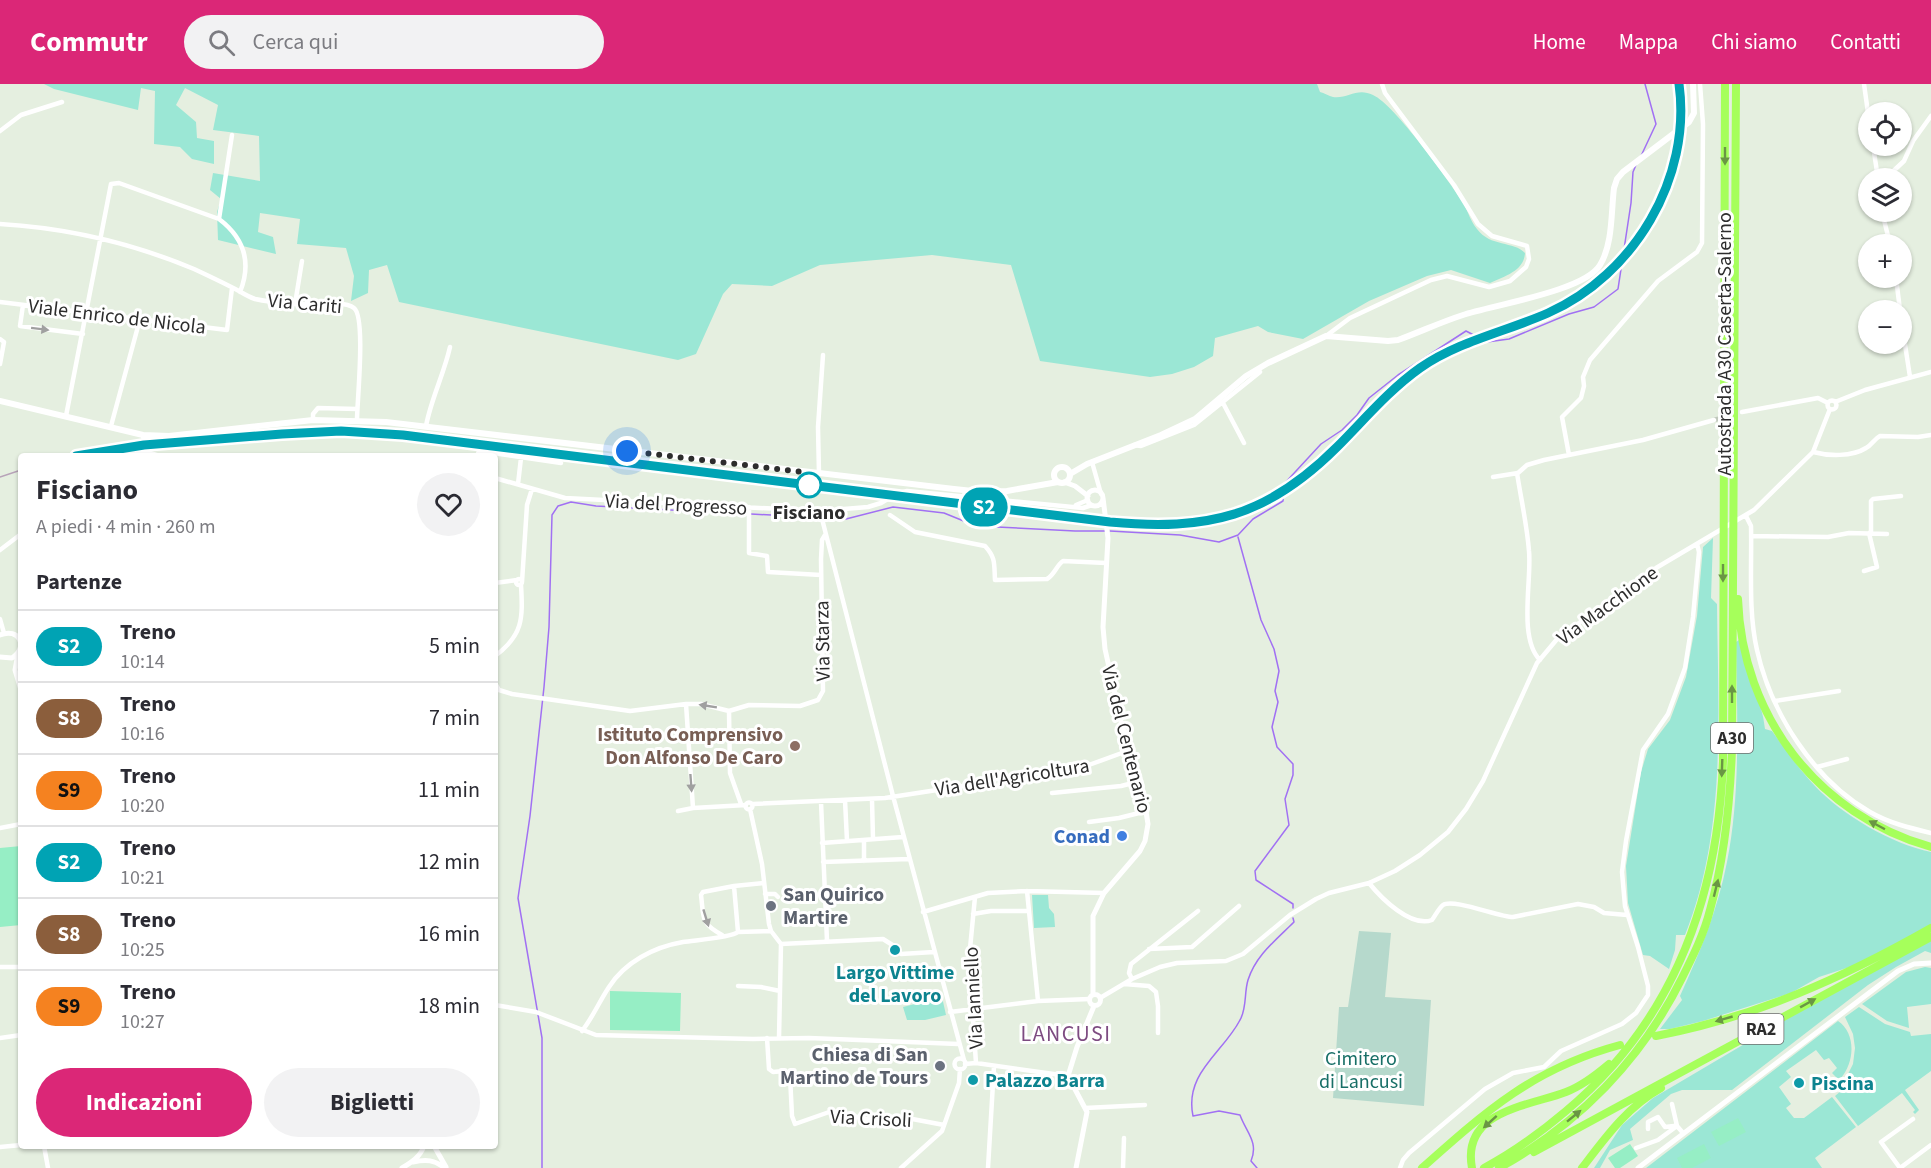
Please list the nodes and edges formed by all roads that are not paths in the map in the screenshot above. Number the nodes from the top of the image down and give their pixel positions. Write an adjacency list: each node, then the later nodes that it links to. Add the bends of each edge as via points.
1 (1383, 84): 25 (street, via 1385,93 1454,185 1478,224 1492,236 1527,246 1529,260 1510,281 1489,287 1447,276 1431,280 1350,318)
2 (1693, 84): 25 (main road, via 1694,113 1689,122 1617,179 1605,254 1591,276 1465,314 1398,340)
3 (1700, 84): 56 (street, via 1702,243 1697,252 1658,281 1590,360 1581,398 1562,417)
4 (1725, 84): 155 (highway, Autostrada A30 Caserta-Salerno / A30, one-way to 155, via 1721,801 1712,866)
5 (1736, 84): 78 (highway, Autostrada A30 Caserta-Salerno / A30)
6 (1864, 84): 8 (street)
7 (62, 102): 10 (street, via 21,115)
8 (1866, 102)
9 (1931, 116): 12 (street)
10 (0, 131)
11 (232, 135): 13 (street)
12 (1897, 168)
13 (219, 219): 15 (street, via 119,183 111,184); 18 (street, Via Cariti, via 237,235 244,251 247,272)
14 (0, 224): 15 (street)
15 (99, 238): 17 (street, via 167,259); 22 (street)
16 (302, 261): 20 (street)
17 (232, 288): 18 (street); 23 (street, Viale Enrico de Nicola, via 226,330)
18 (240, 291): 20 (street, Via Cariti, via 251,298)
19 (0, 302): 21 (street, Viale Enrico de Nicola)
20 (295, 304): 38 (street, Via Cariti, via 348,305 358,314)
21 (23, 305): 22 (street, Viale Enrico de Nicola); 24 (street, one-way to 24, via 20,326)
22 (87, 313): 23 (street, Viale Enrico de Nicola); 24 (street)
23 (140, 319): 45 (street)
24 (83, 334): 41 (street)
25 (1326, 336): 50 (main road, via 1246,376 1195,419)
26 (0, 339): 30 (street, via 4,342)
27 (450, 347): 46 (street)
28 (1906, 354): 33 (street)
29 (823, 355): 63 (street)
30 (0, 364)
31 (1260, 372): 36 (street)
32 (1931, 372): 33 (street)
33 (1910, 377): 35 (street)
34 (0, 401): 41 (main road)
35 (1835, 402): 37 (street); 39 (street)
36 (1223, 403): 49 (street); 50 (street, via 1194,425 1141,447)
37 (1828, 403): 39 (street); 40 (street, via 1818,398)
38 (357, 409): 42 (street, via 318,408); 43 (street, Via Cariti)
39 (1830, 409): 52 (street, Via Macchione)
40 (1742, 412)
41 (66, 416): 45 (main road)
42 (313, 420): 43 (main road); 47 (main road, via 169,436)
43 (357, 420): 46 (main road)
44 (1714, 420): 56 (street)
45 (111, 426): 47 (main road)
46 (426, 426): 63 (main road)
47 (143, 435): 51 (street)
48 (1931, 435): 52 (street, via 1880,436 1860,451)
49 (1244, 443)
50 (1134, 445): 59 (main road)
51 (146, 452): 53 (street); 54 (street)
52 (1813, 452): 77 (street, Via Macchione)
53 (143, 453)
54 (150, 453)
55 (498, 455): 57 (street)
56 (1569, 455): 62 (street, via 1527,465)
57 (521, 458): 58 (street); 67 (street)
58 (561, 463)
59 (1090, 463): 60 (main road); 66 (main road); 70 (street)
60 (1061, 467): 61 (main road); 66 (main road, via 1066,468)
61 (1055, 471): 66 (main road, via 1054,476); 68 (main road)
62 (1517, 473): 64 (street); 97 (street, via 1530,552 1530,632 1534,654)
63 (819, 474): 68 (main road, via 982,492)
64 (1493, 477)
65 (498, 479): 67 (street, Via del Progresso)
66 (1065, 479): 68 (main road); 72 (street)
67 (518, 484): 69 (street, Via del Progresso)
68 (1029, 486)
69 (532, 489): 73 (street, Via del Progresso, via 565,498); 90 (street)
70 (1102, 496): 72 (street, via 1100,504); 72 (street, via 1096,491); 74 (street, Via del Centenario)
71 (1901, 496): 79 (street, via 1871,501)
72 (1091, 500): 74 (street); 75 (street, Via del Progresso, via 1070,506 907,491 868,507)
73 (749, 509): 75 (street, Via del Progresso); 88 (street, Via Starza, via 748,553 767,556 768,572)
74 (1103, 512): 86 (street, Via del Centenario, via 1108,538)
75 (820, 513): 81 (street)
76 (890, 515): 86 (street, via 915,532 985,546 994,559 995,580 1047,579 1063,561)
77 (1746, 516): 83 (street); 84 (street, Via Macchione)
78 (1734, 528): 127 (highway, one-way to 78, via 1859,816 1828,793 1808,774 1773,725 1760,701 1743,639); 155 (highway, A30, one-way to 78, via 1698,944 1710,912 1730,796)
79 (1870, 533): 80 (street); 83 (street); 87 (street, via 1877,567)
80 (1887, 534)
81 (825, 535): 88 (street, Via Starza); 110 (street)
82 (18, 536): 85 (street)
83 (1751, 536): 102 (street, via 1757,649)
84 (1697, 544): 97 (street, Via Macchione, via 1605,603 1558,638); 144 (street, via 1685,668 1668,714 1643,750 1639,766 1622,872)
85 (0, 550)
86 (1106, 563): 105 (street, Via del Centenario, via 1105,649)
87 (1864, 571)
88 (821, 575): 104 (street, Via Starza, via 824,691 818,700 800,706 749,705)
89 (498, 583): 90 (street)
90 (519, 583): 95 (street, via 519,626 513,641)
91 (0, 619): 92 (street)
92 (2, 634): 93 (street)
93 (18, 639)
94 (18, 654): 96 (street); 98 (street)
95 (498, 654)
96 (2, 657): 98 (street)
97 (1540, 660): 132 (street, Via Macchione, via 1466,809 1448,832 1420,855)
98 (15, 670): 99 (street)
99 (18, 680)
100 (498, 688): 103 (street, via 630,711)
101 (1839, 691): 102 (street)
102 (1775, 701): 107 (street)
103 (686, 704): 104 (street, one-way to 103); 115 (street, one-way to 115)
104 (729, 711): 114 (street, via 730,773)
105 (1130, 750): 108 (street, Via del Centenario); 110 (street, Via dell'Agricoltura, via 1086,766 1027,772)
106 (1847, 759): 107 (street)
107 (1817, 766): 121 (street, via 1870,812)
108 (1141, 781): 109 (street); 116 (street, Via del Centenario)
109 (1052, 793)
110 (893, 796): 112 (street, Via dell'Agricoltura); 122 (street)
111 (845, 800): 112 (street, Via dell'Agricoltura); 113 (street, Via dell'Agricoltura); 125 (street)
112 (872, 800): 123 (street)
113 (821, 802): 114 (street, Via dell'Agricoltura); 126 (street)
114 (747, 806): 115 (street, Via dell'Agricoltura); 131 (street)
115 (693, 808): 117 (street, Via dell'Agricoltura)
116 (1147, 811): 118 (street); 135 (street, Via del Centenario, via 1147,831 1140,851)
117 (678, 812)
118 (1089, 822)
119 (18, 825): 120 (street)
120 (0, 828)
121 (1931, 833)
122 (903, 837): 123 (street); 128 (street)
123 (873, 839): 124 (street)
124 (864, 840): 125 (street); 129 (street)
125 (847, 841): 126 (street)
126 (822, 843): 130 (street)
127 (1931, 847)
128 (909, 859): 129 (street); 142 (street)
129 (864, 861): 130 (street)
130 (823, 862): 150 (street)
131 (764, 883): 133 (street); 136 (street)
132 (1369, 883): 144 (street, via 1385,901 1418,922 1432,920 1447,903 1505,917 1578,904 1604,913); 158 (street, Via Macchione, via 1316,899 1236,957 1177,963)
133 (734, 886): 147 (street); 148 (street, one-way to 148, via 701,895 705,923)
134 (1027, 891): 135 (street); 138 (street); 140 (street)
135 (1104, 893): 162 (street, Via del Centenario, via 1092,926)
136 (765, 894): 137 (street); 146 (street)
137 (778, 897)
138 (975, 897): 142 (street); 143 (street, Via Ianniello)
139 (1239, 906): 152 (street, via 1192,947)
140 (1029, 911): 143 (street, via 991,910); 164 (street)
141 (1198, 911): 152 (street)
142 (923, 912): 153 (street)
143 (973, 914): 167 (street, Via Ianniello, via 969,959)
144 (1627, 915): 212 (street, via 1648,986 1648,995 1636,1013 1622,1024 1561,1050 1544,1067 1513,1073 1485,1089 1409,1153)
145 (1931, 928): 174 (highway, RA2, one-way to 174, via 1869,963 1790,997 1722,1020)
146 (771, 931): 147 (street); 151 (street)
147 (738, 932): 148 (street)
148 (721, 936): 171 (street, via 672,944 644,954 609,987)
149 (1931, 937): 170 (highway, RA2, one-way to 149)
150 (827, 941): 151 (street); 153 (street, via 883,939 901,954)
151 (781, 944): 161 (street)
152 (1149, 949): 158 (street, via 1131,964)
153 (934, 952): 169 (street)
154 (1931, 963): 193 (street, via 1914,964 1898,971)
155 (1684, 964): 168 (highway, A30); 203 (highway, A30, one-way to 155, via 1591,1103 1634,1056 1669,1004)
156 (0, 967): 157 (street)
157 (18, 967)
158 (1132, 979): 159 (street, Via Macchione)
159 (1125, 984): 163 (street, Via Macchione); 172 (street, via 1149,986 1156,992)
160 (738, 986): 161 (street)
161 (780, 991): 177 (street)
162 (1091, 997): 163 (street); 164 (street); 166 (street)
163 (1100, 998): 166 (street)
164 (1038, 1001): 167 (street)
165 (498, 1006): 171 (street, via 538,1013)
166 (1094, 1006): 185 (street)
167 (973, 1008): 169 (street); 182 (street, Via Ianniello)
168 (1655, 1011): 204 (highway, A30, via 1630,1046 1588,1092 1537,1135); 214 (highway, one-way to 214, via 1611,1063 1596,1074 1567,1092 1509,1108 1489,1121 1474,1139)
169 (950, 1012): 178 (street)
170 (1785, 1016): 203 (highway, RA2); 216 (highway, via 1641,1101)
171 (582, 1031): 176 (street, via 596,1035)
172 (1158, 1033)
173 (18, 1035): 175 (street)
174 (1656, 1036)
175 (0, 1038)
176 (767, 1038): 177 (street); 190 (street, Via Crisoli, via 769,1069 790,1076 795,1125 832,1112 879,1122 907,1118)
177 (779, 1038): 178 (street)
178 (958, 1044): 180 (street); 181 (street)
179 (1620, 1045): 213 (highway, via 1575,1059 1518,1089)
180 (957, 1059): 181 (street); 184 (street, via 955,1066)
181 (965, 1062): 182 (street); 184 (street)
182 (976, 1063): 183 (street)
183 (994, 1066): 185 (street); 209 (street)
184 (960, 1070): 190 (street)
185 (1068, 1077): 188 (street)
186 (1672, 1104): 191 (street)
187 (1145, 1105): 188 (street)
188 (1085, 1108): 210 (street)
189 (1912, 1119): 218 (street, via 1881,1142)
190 (944, 1125): 208 (street)
191 (1677, 1125): 192 (street, via 1665,1127 1658,1117 1648,1122); 193 (street); 198 (street, via 1658,1140)
192 (1648, 1129)
193 (1683, 1133): 217 (street)
194 (1124, 1138): 211 (street)
195 (18, 1145): 197 (street)
196 (1931, 1145): 218 (street)
197 (0, 1147)
198 (1636, 1148)
199 (45, 1149): 205 (street)
200 (422, 1149): 202 (street)
201 (436, 1149): 207 (street)
202 (413, 1162): 206 (street); 207 (street, via 428,1159)
203 (1509, 1162): 215 (highway, A30)
204 (1485, 1167)
205 (48, 1168)
206 (402, 1168)
207 (446, 1168)
208 (901, 1168)
209 (988, 1168)
210 (1076, 1168)
211 (1123, 1168)
212 (1400, 1168)
213 (1422, 1168)
214 (1472, 1168)
215 (1499, 1168)
216 (1582, 1168)
217 (1638, 1168)
218 (1900, 1168)

